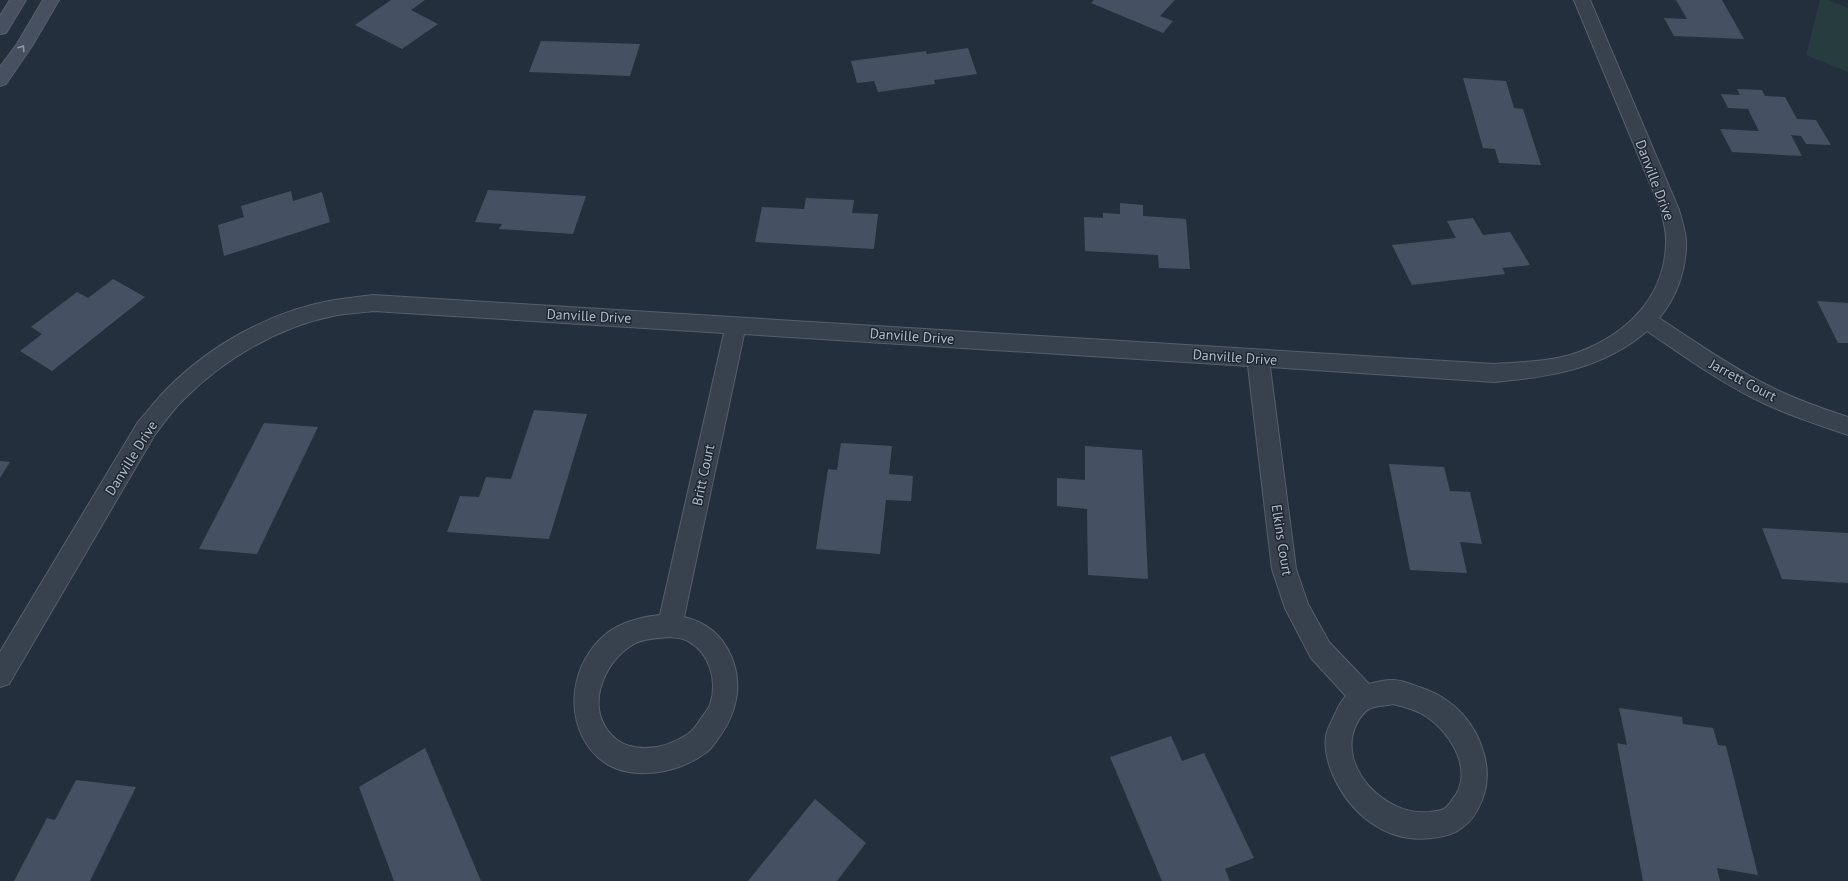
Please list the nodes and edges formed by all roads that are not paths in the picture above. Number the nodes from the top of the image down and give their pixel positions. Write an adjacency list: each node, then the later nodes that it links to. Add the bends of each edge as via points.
1 (18, 0): 4 (main road)
2 (51, 0): 5 (main road, one-way to 2)
3 (1582, 0): 6 (street, Danville Drive, via 1670,210 1676,243 1672,274 1662,299)
4 (0, 28)
5 (0, 80)
6 (1646, 320): 8 (street, Danville Drive, via 1619,342 1582,360 1538,370 1494,373); 9 (street, Jarrett Court, via 1709,363 1758,391)
7 (736, 325): 8 (street, Danville Drive); 10 (street, Britt Court); 11 (street, Danville Drive, via 373,303 333,308 292,320 253,337 207,367 173,396 146,429)
8 (1258, 358): 12 (street, Elkins Court, via 1284,569 1297,608 1320,650)
9 (1848, 426)
10 (670, 625): 10 (street, via 646,628 627,635 607,650 596,664 587,687 585,704 590,726 600,743 619,757 635,762 673,757 698,742 721,711 726,687 718,654 711,644 693,631)
11 (0, 675)
12 (1365, 698): 12 (street, via 1349,710 1338,736 1339,759 1353,788 1377,812 1402,824 1426,828 1451,820 1466,806 1474,788 1474,764 1466,741 1438,709 1416,697 1393,692)

